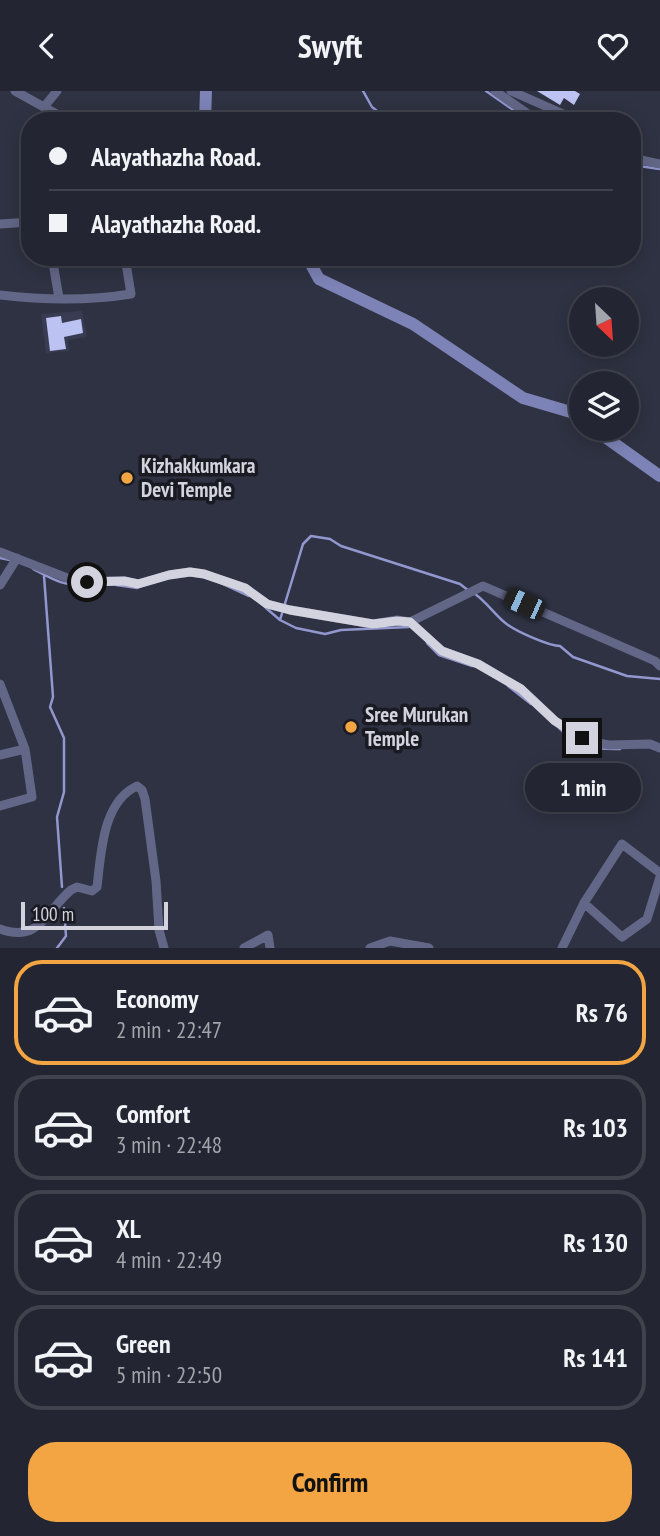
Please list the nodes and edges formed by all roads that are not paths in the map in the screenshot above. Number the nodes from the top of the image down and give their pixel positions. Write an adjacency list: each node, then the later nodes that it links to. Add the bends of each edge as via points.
1 (15, 91): 6 (street)
2 (57, 91): 6 (street)
3 (206, 91): 8 (main road)
4 (495, 91): 9 (street)
5 (511, 91): 10 (street)
6 (44, 107): 7 (street)
7 (53, 112)
8 (205, 112)
9 (525, 112)
10 (559, 112)
11 (643, 160): 12 (street)
12 (660, 163)
13 (21, 223): 14 (street)
14 (0, 224)
15 (54, 266): 19 (street)
16 (126, 266): 19 (street, via 131,294)
17 (312, 266): 20 (main road, via 319,279 413,324 523,398)
18 (0, 295): 19 (street)
19 (60, 298)
20 (569, 412)
21 (611, 441): 22 (main road)
22 (660, 476)
23 (0, 552): 24 (street)
24 (17, 558): 25 (street); 26 (street, via 82,582 138,584 169,575 204,574 245,588 267,604 284,609 373,624)
25 (0, 585)
26 (410, 622): 27 (street, via 482,586); 29 (street, via 442,651 478,664 521,689 555,721 587,741)
27 (660, 666)
28 (0, 684): 30 (street)
29 (660, 748)
30 (25, 749): 31 (street); 32 (street, via 32,797)
31 (0, 755)
32 (0, 806)
33 (660, 875): 34 (street, via 622,844); 34 (street, via 647,919 622,937)
34 (584, 903): 41 (street)
35 (0, 929): 36 (street, via 19,934 35,930 71,890 97,887 108,821 124,795 137,786 145,799)
36 (164, 948)
37 (244, 948): 38 (street, via 268,935)
38 (270, 948)
39 (370, 948): 40 (street, via 390,941)
40 (429, 948)
41 (562, 948)

